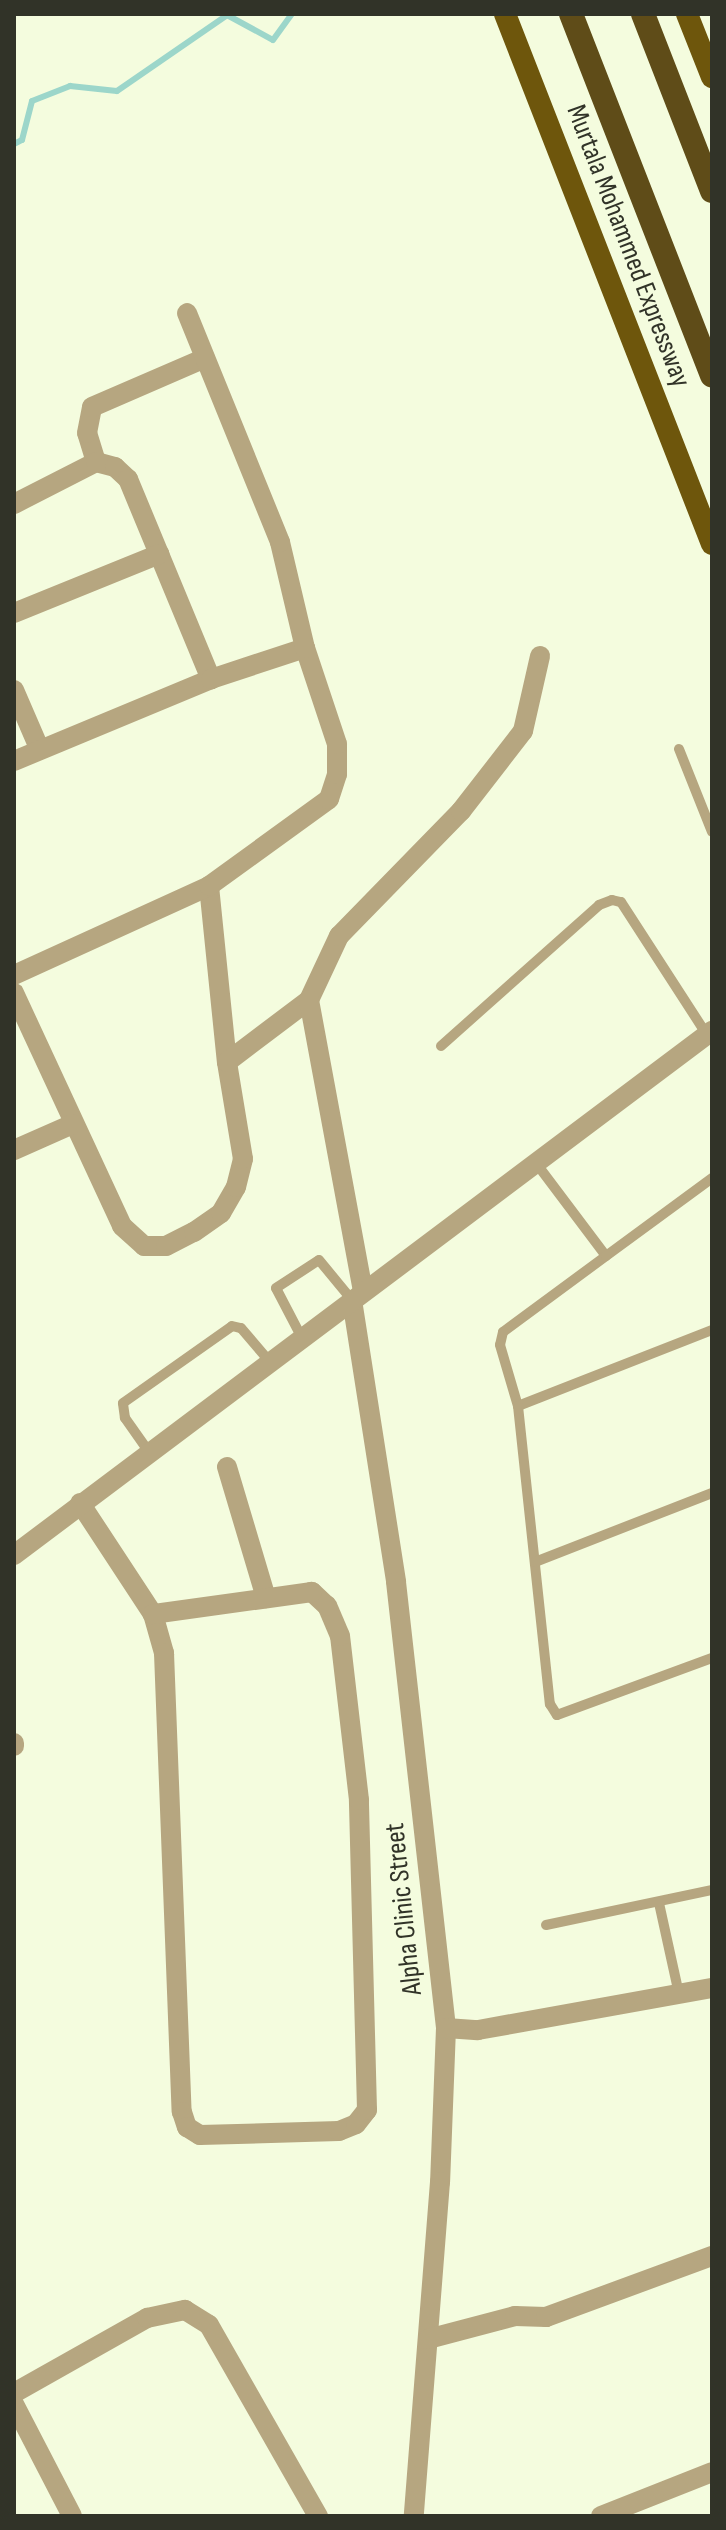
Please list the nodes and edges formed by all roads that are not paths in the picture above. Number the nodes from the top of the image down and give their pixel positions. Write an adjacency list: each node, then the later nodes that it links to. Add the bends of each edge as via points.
1 (505, 14): 12 (highway, Murtala Mohammed Expressway)
2 (571, 14): 9 (highway, Murtala Mohammed Expressway)
3 (643, 14): 6 (highway)
4 (687, 14): 5 (highway)
5 (712, 77)
6 (712, 191)
7 (187, 313): 8 (street)
8 (205, 358): 10 (street, via 92,407 87,433); 15 (street, via 280,542)
9 (712, 375)
10 (96, 462): 11 (street); 13 (street, via 115,467 128,479)
11 (14, 504)
12 (712, 544)
13 (159, 554): 14 (street); 17 (street)
14 (14, 613)
15 (305, 648): 17 (street); 23 (street, via 337,744 337,774 329,799)
16 (540, 656): 26 (street, via 523,731 461,811 339,936)
17 (211, 679): 20 (street)
18 (14, 690): 20 (street)
19 (679, 749): 22 (lane)
20 (40, 750): 21 (street)
21 (14, 761)
22 (712, 832)
23 (209, 886): 24 (street); 29 (street)
24 (14, 975)
25 (14, 993): 30 (street)
26 (309, 1000): 29 (street); 35 (street, Alpha Clinic Street)
27 (710, 1033): 28 (lane, via 621,902 612,900 599,905); 32 (street)
28 (441, 1046)
29 (227, 1062): 30 (street, via 243,1159 236,1187 221,1213 166,1246 144,1246 122,1226)
30 (73, 1124): 31 (street)
31 (14, 1150)
32 (536, 1163): 34 (lane); 35 (street)
33 (712, 1178): 34 (lane)
34 (606, 1256): 39 (lane, via 503,1332 500,1345)
35 (358, 1296): 37 (street); 37 (lane, via 319,1260 276,1288); 54 (street, Alpha Clinic Street)
36 (712, 1330): 39 (lane)
37 (302, 1338): 38 (street)
38 (270, 1362): 40 (street); 40 (lane, via 241,1328 232,1326 123,1403 125,1418)
39 (518, 1406): 45 (lane)
40 (149, 1452): 43 (street)
41 (227, 1467): 46 (street)
42 (712, 1493): 45 (lane)
43 (80, 1503): 44 (street); 47 (street)
44 (14, 1555)
45 (535, 1562): 48 (lane, via 550,1704 557,1715)
46 (266, 1598): 47 (street); 47 (street, via 312,1592 327,1606 340,1636 359,1800 367,2110 356,2124 339,2131 200,2135 187,2127 182,2112 164,1653)
47 (153, 1614)
48 (712, 1658)
49 (712, 1890): 50 (lane)
50 (659, 1903): 51 (lane); 53 (lane)
51 (546, 1925)
52 (712, 1988): 53 (street)
53 (679, 1994): 54 (street, via 478,2030)
54 (446, 2028): 56 (street, Alpha Clinic Street)
55 (712, 2256): 56 (street, via 546,2317 515,2316)
56 (428, 2339): 62 (street, Alpha Clinic Street)
57 (14, 2393): 61 (street, via 147,2318 185,2310 209,2325)
58 (14, 2404): 60 (street)
59 (712, 2472): 63 (street)
60 (72, 2516)
61 (318, 2516)
62 (414, 2516)
63 (601, 2516)

